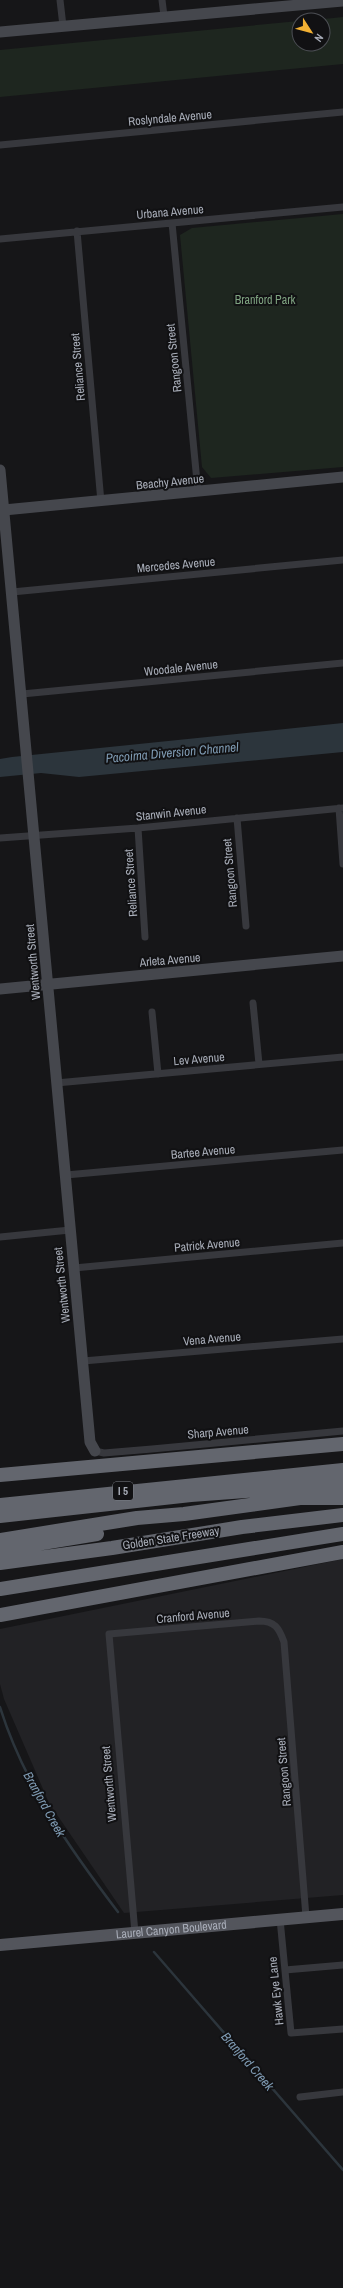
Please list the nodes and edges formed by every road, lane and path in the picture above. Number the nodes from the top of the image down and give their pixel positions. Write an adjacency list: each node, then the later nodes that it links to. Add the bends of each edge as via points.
1 (60, 0): 5 (street)
2 (162, 0): 4 (street)
3 (343, 1): 4 (street)
4 (164, 16): 5 (street)
5 (63, 26): 6 (street)
6 (0, 32)
7 (343, 112): 8 (street, Roslyndale Avenue)
8 (0, 145)
9 (343, 207): 10 (street, Urbana Avenue)
10 (172, 223): 11 (street, Urbana Avenue); 15 (street, Rangoon Street)
11 (77, 231): 12 (street, Urbana Avenue); 16 (street, Reliance Street)
12 (0, 239)
13 (0, 470): 17 (street, Wentworth Street)
14 (343, 477): 15 (street, Beachy Avenue)
15 (198, 492): 16 (street, Beachy Avenue)
16 (101, 502): 17 (street, Beachy Avenue)
17 (2, 510): 19 (street, Wentworth Street)
18 (343, 560): 19 (street, Mercedes Avenue)
19 (12, 592): 21 (street, Wentworth Street)
20 (343, 663): 21 (street, Woodale Avenue)
21 (22, 694): 25 (street, Wentworth Street)
22 (341, 808): 23 (street, Stanwin Avenue); 27 (street)
23 (237, 818): 24 (street, Stanwin Avenue); 28 (street, Rangoon Street)
24 (138, 828): 25 (street, Stanwin Avenue); 29 (street, Reliance Street)
25 (35, 835): 26 (street, Stanwin Avenue); 31 (street, Wentworth Street)
26 (0, 838)
27 (343, 864)
28 (246, 926)
29 (145, 937)
30 (343, 956): 31 (street, Arleta Avenue)
31 (48, 984): 32 (street, Arleta Avenue); 38 (street, Wentworth Street)
32 (0, 989)
33 (254, 1003): 36 (street)
34 (152, 1012): 37 (street)
35 (343, 1056): 36 (street, Lev Avenue)
36 (259, 1064): 37 (street, Lev Avenue)
37 (158, 1074): 38 (street, Lev Avenue)
38 (56, 1083): 40 (street, Wentworth Street)
39 (343, 1150): 40 (street, Bartee Avenue)
40 (66, 1175): 41 (street, Wentworth Street)
41 (70, 1230): 42 (street); 44 (street, Wentworth Street)
42 (0, 1237)
43 (343, 1243): 44 (street, Patrick Avenue)
44 (74, 1268): 46 (street, Wentworth Street)
45 (343, 1339): 46 (street, Vena Avenue)
46 (83, 1362): 49 (street, Wentworth Street, via 90,1442)
47 (343, 1431): 49 (street, Sharp Avenue, via 104,1453)
48 (343, 1444): 51 (highway)
49 (95, 1451)
50 (343, 1470): 56 (highway, I 5)
51 (0, 1475)
52 (343, 1484): 53 (highway)
53 (224, 1493): 58 (highway); 59 (highway, via 205,1499)
54 (343, 1498): 55 (highway)
55 (319, 1500): 61 (highway, via 300,1498 137,1518); 62 (highway, via 210,1515)
56 (0, 1505)
57 (343, 1515): 64 (highway, Golden State Freeway, via 242,1527)
58 (0, 1516)
59 (0, 1530)
60 (343, 1534): 65 (highway)
61 (0, 1540)
62 (0, 1550)
63 (343, 1552): 66 (highway)
64 (0, 1563)
65 (0, 1589)
66 (0, 1615)
67 (277, 1627): 68 (street, Cranford Avenue, via 259,1621); 70 (street, Rangoon Street, via 284,1642)
68 (109, 1634): 72 (street, Wentworth Street)
69 (343, 1914): 70 (main road, Laurel Canyon Boulevard)
70 (306, 1917): 71 (main road, Laurel Canyon Boulevard)
71 (280, 1919): 72 (main road, Laurel Canyon Boulevard); 75 (street, Hawk Eye Lane)
72 (134, 1932): 73 (main road, Laurel Canyon Boulevard)
73 (0, 1945)
74 (343, 1965): 75 (street)
75 (285, 1970): 76 (street, Hawk Eye Lane, via 291,2033)
76 (343, 2029)
77 (343, 2092): 78 (street)
78 (300, 2097)

